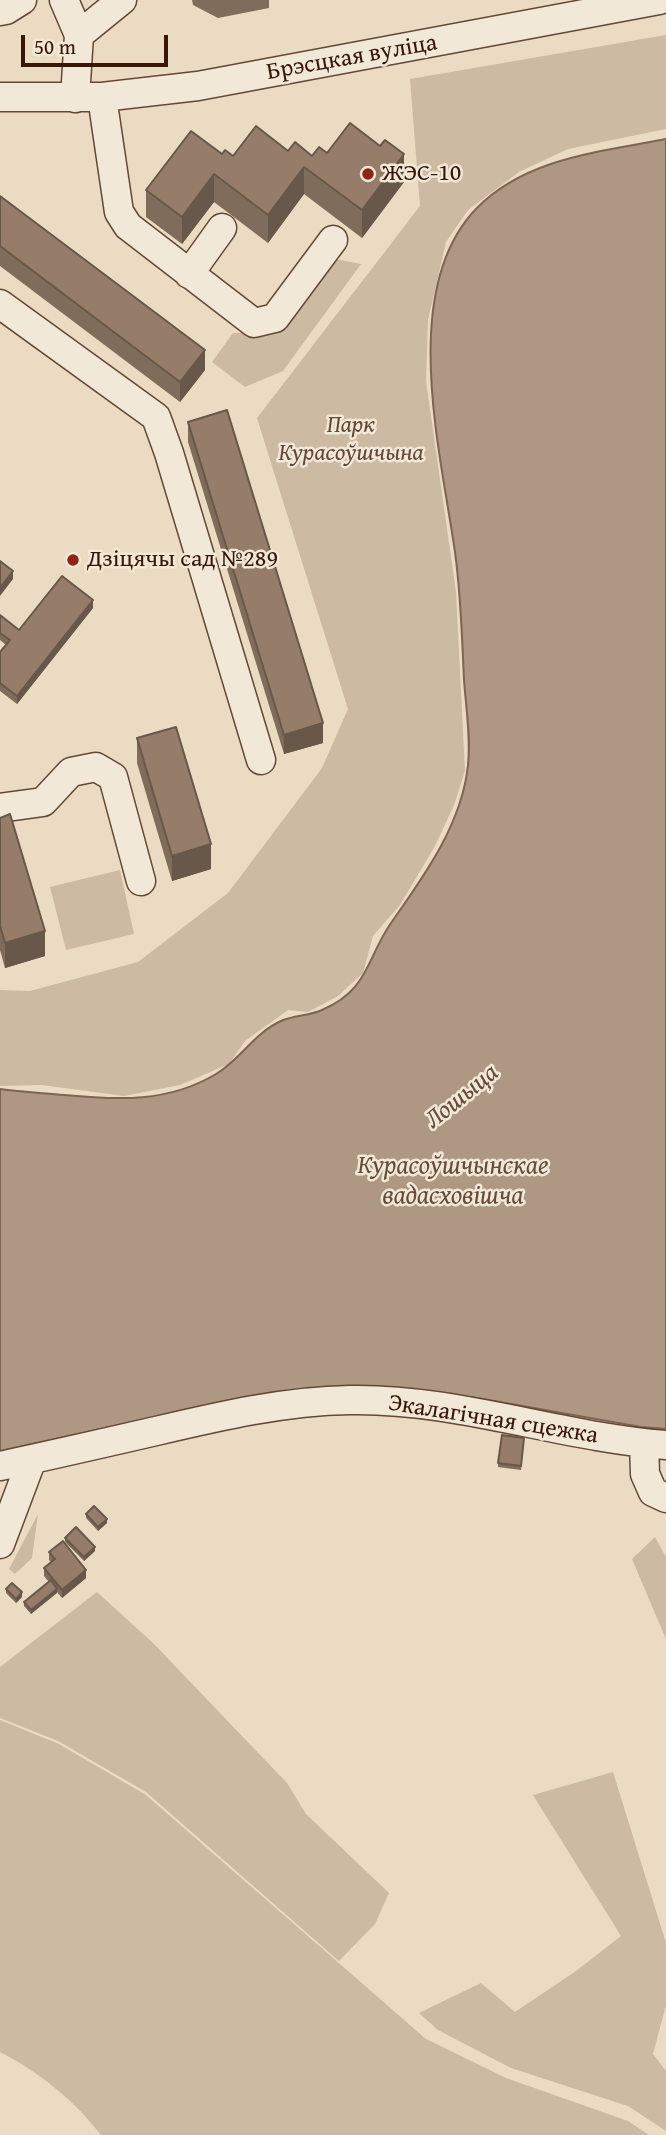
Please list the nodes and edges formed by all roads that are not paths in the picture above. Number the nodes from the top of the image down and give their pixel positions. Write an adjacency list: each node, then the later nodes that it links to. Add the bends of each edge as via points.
1 (22, 0): 5 (street)
2 (64, 0): 6 (street)
3 (122, 0): 6 (street)
4 (659, 0): 8 (street, Брэсцкая вуліца, via 198,86)
5 (0, 12)
6 (79, 35): 8 (street)
7 (0, 97): 8 (street, Брэсцкая вуліца)
8 (88, 98): 11 (street, via 128,226)
9 (222, 228): 11 (street)
10 (333, 240): 11 (street, via 275,318 254,323)
11 (189, 274)
12 (0, 303): 13 (street, via 156,416)
13 (261, 760)
14 (0, 808): 15 (street, via 43,802 71,772 96,767 113,777)
15 (141, 881)
16 (655, 1444): 17 (street, Экалагічная сцежка, via 426,1405 350,1400 245,1410); 19 (street, via 645,1474 653,1492)
17 (32, 1459): 18 (street, Экалагічная сцежка); 20 (street)
18 (0, 1466)
19 (666, 1497)
20 (0, 1544)

